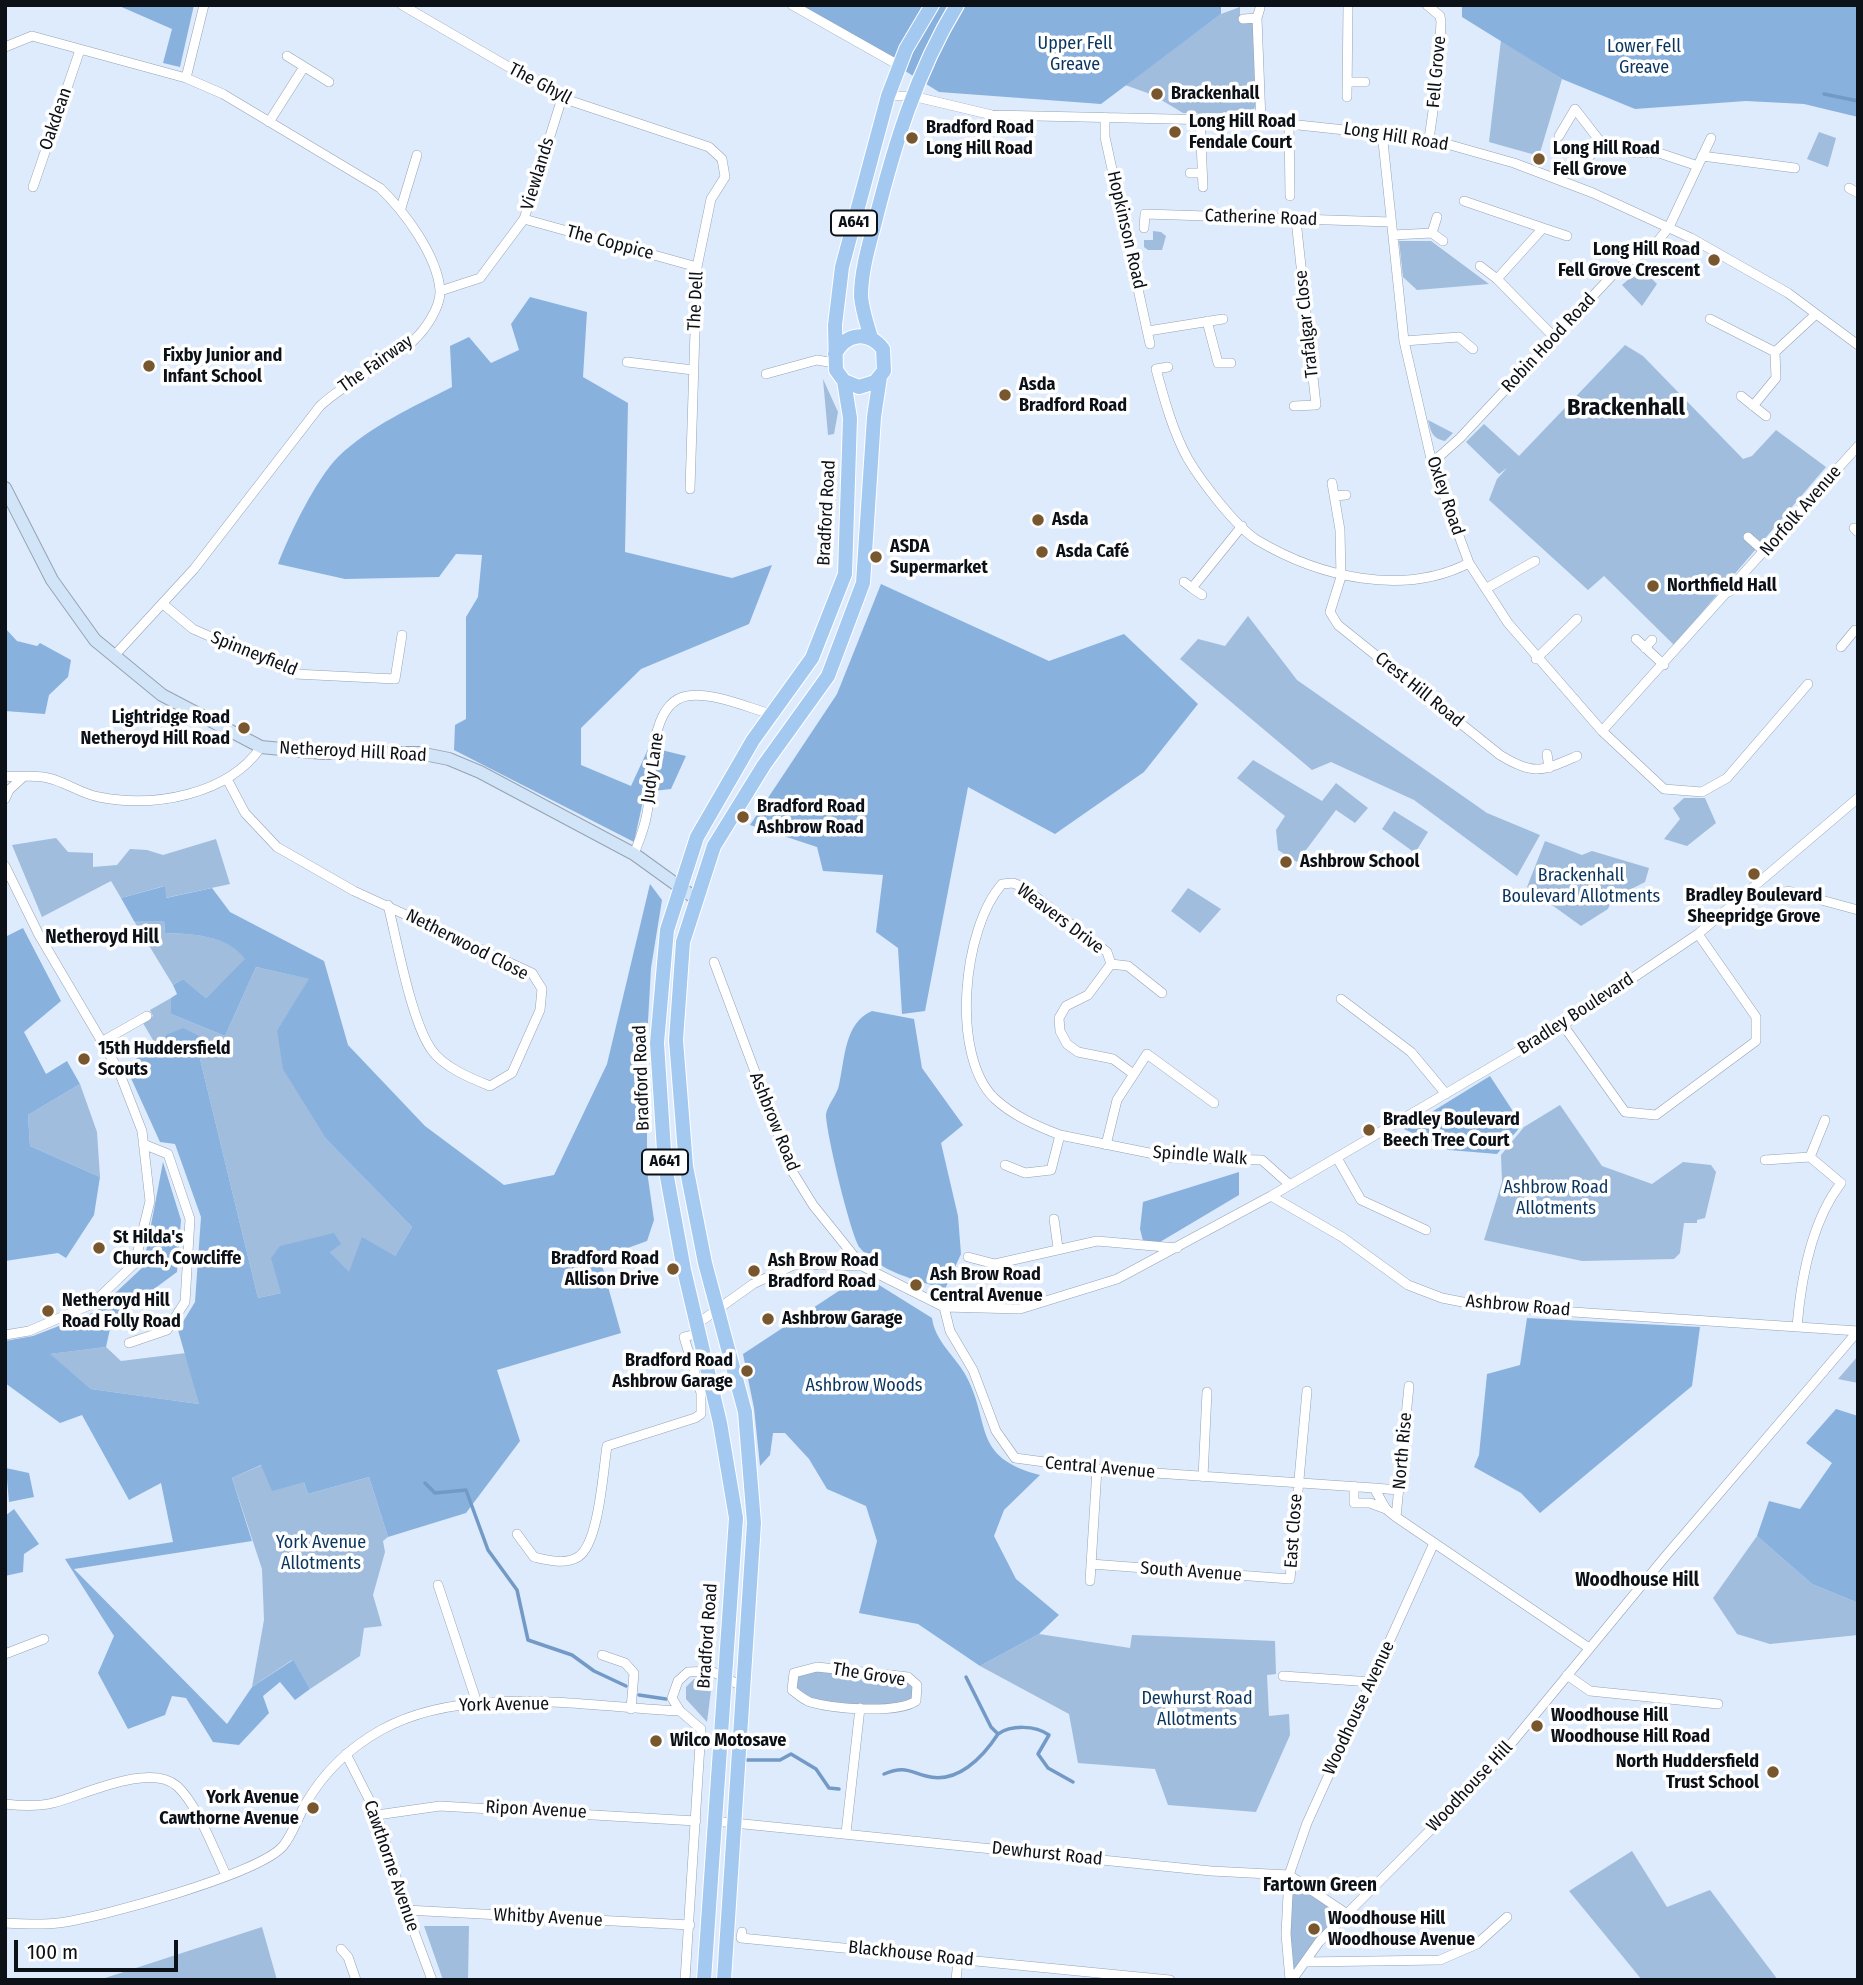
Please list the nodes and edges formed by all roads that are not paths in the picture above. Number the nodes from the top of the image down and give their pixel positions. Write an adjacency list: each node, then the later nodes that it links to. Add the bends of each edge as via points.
1 (204, 5): 16 (street)
2 (402, 5): 23 (street, The Ghyll)
3 (792, 5): 14 (street)
4 (932, 5): 14 (main road, Bradford Road / A641)
5 (957, 5): 21 (main road, Bradford Road / A641)
6 (1348, 5): 18 (street)
7 (1431, 6): 32 (street, Fell Grove, via 1441,22)
8 (1260, 8): 9 (street)
9 (1257, 18): 10 (street); 26 (street)
10 (1243, 19)
11 (5, 47): 12 (street, via 32,36)
12 (80, 50): 16 (street); 42 (street, Oakdean)
13 (287, 56): 15 (street)
14 (900, 66): 20 (main road, Bradford Road / A641)
15 (303, 67): 17 (street); 27 (street)
16 (186, 78): 27 (street)
17 (329, 82)
18 (1347, 82): 19 (street); 22 (street)
19 (1365, 82)
20 (888, 96): 21 (street, Long Hill Road); 74 (main road, Bradford Road / A641, via 842,267)
21 (912, 96): 24 (street, Long Hill Road, via 992,115); 67 (main road, Bradford Road / A641, via 862,279 863,310)
22 (1347, 97)
23 (562, 98): 33 (street, The Ghyll); 48 (street, Viewlands)
24 (1105, 117): 25 (street, Long Hill Road); 66 (street, Hopkinson Road, via 1105,137)
25 (1200, 118): 26 (street, Long Hill Road); 41 (street)
26 (1261, 121): 28 (street, Long Hill Road)
27 (269, 122): 46 (street, via 380,188)
28 (1289, 123): 29 (street, Long Hill Road); 44 (street)
29 (1382, 132): 32 (street, Long Hill Road); 50 (street, Oxley Road)
30 (1559, 136): 34 (street, via 1575,109)
31 (1711, 138): 37 (street, Robin Hood Road)
32 (1429, 139): 51 (street, Long Hill Road, via 1564,182)
33 (688, 140): 59 (street, The Dell, via 718,152 725,166 725,177 711,199)
34 (1599, 140): 36 (street); 38 (street, via 1631,153 1659,153)
35 (417, 155): 46 (street)
36 (1591, 155)
37 (1702, 156): 38 (street, Robin Hood Road); 39 (street)
38 (1698, 166): 51 (street, Robin Hood Road)
39 (1796, 168)
40 (1190, 173): 41 (street)
41 (1202, 173): 43 (street)
42 (33, 187)
43 (1203, 187)
44 (1290, 196)
45 (1464, 201): 53 (street)
46 (401, 208): 61 (street, via 429,255)
47 (1437, 217): 54 (street)
48 (524, 219): 59 (street, The Coppice); 61 (street, Viewlands, via 480,278)
49 (1296, 220): 50 (street, Catherine Road); 52 (street, Catherine Road, via 1145,214); 83 (street, Trafalgar Close, via 1316,405)
50 (1391, 222): 55 (street, Oxley Road)
51 (1669, 227): 62 (street, Long Hill Road, via 1777,286); 68 (street, Robin Hood Road, via 1654,246 1620,267)
52 (1144, 228)
53 (1543, 228): 56 (street); 60 (street)
54 (1432, 233): 55 (street); 57 (street)
55 (1393, 235): 69 (street, Oxley Road)
56 (1567, 236)
57 (1443, 241)
58 (1480, 266): 60 (street)
59 (696, 267): 78 (street, The Dell)
60 (1497, 279): 68 (street)
61 (440, 291): 105 (street, The Fairway, via 428,324 412,342 320,406)
62 (1816, 314): 71 (street, Long Hill Road); 73 (street)
63 (1223, 319): 65 (street)
64 (1710, 319): 73 (street)
65 (1208, 321): 66 (street); 76 (street, via 1218,363)
66 (1148, 331): 70 (street, Hopkinson Road)
67 (871, 338): 74 (main road, via 846,340); 80 (main road, Bradford Road, via 885,356)
68 (1555, 338): 87 (street, Robin Hood Road)
69 (1404, 341): 72 (street, via 1459,337); 87 (street, Oxley Road)
70 (1150, 344)
71 (1858, 345)
72 (1473, 349)
73 (1775, 352): 84 (street, via 1776,378)
74 (835, 358): 79 (street); 81 (main road, Bradford Road)
75 (627, 362): 78 (street)
76 (1231, 363)
77 (1168, 367): 93 (street, via 1156,369 1188,459)
78 (693, 370): 90 (street, The Dell)
79 (766, 374)
80 (880, 377): 81 (main road, via 867,386); 129 (main road, Bradford Road / A641, via 863,583 828,676 764,765)
81 (844, 382): 117 (main road, Bradford Road / A641, via 850,418 845,574 812,658)
82 (1741, 396): 84 (street)
83 (1294, 406)
84 (1753, 406): 85 (street)
85 (1766, 416)
86 (1858, 446): 95 (street, Norfolk Avenue)
87 (1432, 463): 97 (street, Oxley Road)
88 (1332, 483): 92 (street, Crest Hill Road)
89 (5, 488): 113 (street, via 52,580 95,640)
90 (690, 489)
91 (1346, 495): 92 (street)
92 (1334, 496): 98 (street, Crest Hill Road)
93 (1242, 526): 98 (street, via 1256,539); 101 (street)
94 (1748, 537): 95 (street)
95 (1765, 552): 103 (street, Norfolk Avenue)
96 (1535, 561): 102 (street)
97 (1469, 563): 98 (street, via 1444,576 1401,580); 102 (street, Oxley Road)
98 (1341, 577): 122 (street, Crest Hill Road, via 1330,612 1338,625 1500,755 1523,769)
99 (1717, 580): 103 (street)
100 (1184, 582): 101 (street)
101 (1192, 588): 104 (street)
102 (1487, 588): 114 (street, Oxley Road)
103 (1730, 592): 115 (street, Norfolk Avenue)
104 (1202, 595)
105 (163, 604): 108 (street, Spinneyfield, via 193,629 295,674 394,679); 113 (street, The Fairway)
106 (1577, 620): 114 (street)
107 (1857, 630): 111 (street)
108 (402, 635)
109 (1636, 639): 112 (street)
110 (1653, 640): 112 (street)
111 (1841, 647)
112 (1645, 648): 115 (street)
113 (114, 656): 119 (street, via 162,695)
114 (1536, 659): 118 (street, Oxley Road)
115 (1664, 665): 118 (street, Norfolk Avenue)
116 (1808, 684): 118 (street, Oxley Road, via 1727,778 1702,792 1664,789)
117 (771, 715): 128 (main road, Bradford Road / A641); 130 (street, Judy Lane, via 714,698 690,695 674,702 654,741 647,813)
118 (1602, 732)
119 (261, 747): 125 (street, Netheroyd Hill Road, via 249,764); 130 (street, Netheroyd Hill Road, via 323,753 419,752 449,759)
120 (1548, 754): 122 (street)
121 (1577, 756): 122 (street, Crest Hill Road)
122 (1549, 768)
123 (5, 775): 124 (street, Netheroyd Hill Road)
124 (22, 778): 125 (street, Netheroyd Hill Road, via 46,777 96,797 136,802 196,791); 127 (street)
125 (227, 779): 136 (street, Netherwood Close, via 245,813 276,847)
126 (1858, 798): 138 (street, Bradley Boulevard)
127 (5, 799)
128 (697, 837): 129 (main road); 133 (main road, Bradford Road / A641)
129 (714, 846): 135 (main road, Bradford Road / A641)
130 (634, 855): 133 (street, Netheroyd Hill Road)
131 (5, 866): 145 (street, via 39,935)
132 (1002, 884): 140 (street, Weavers Drive, via 1023,887 1107,952); 150 (street, Spindle Walk, via 985,913 974,948 965,995 966,1034 975,1065 993,1097 1027,1122)
133 (679, 886): 135 (street, Netheroyd Hill Road); 168 (main road, Bradford Road / A641, via 667,930 657,1043 665,1166)
134 (1788, 891): 137 (street)
135 (695, 898): 166 (main road, Bradford Road / A641, via 683,942 676,1040 686,1166)
136 (388, 905): 136 (street, Netherwood Close, via 532,973 542,989 540,1010 512,1073 489,1086 465,1076 431,1050 413,1006)
137 (1858, 910)
138 (1698, 934): 144 (street, Bradley Boulevard); 144 (street, via 1756,1017 1756,1041 1656,1115 1625,1112)
139 (714, 962): 164 (street, Ashbrow Road, via 792,1171)
140 (1111, 964): 141 (street, Weavers Drive, via 1128,966); 146 (street, Weavers Drive, via 1088,995 1066,1006 1059,1018 1060,1031 1078,1052 1113,1059)
141 (1162, 993)
142 (1341, 999): 147 (street, via 1411,1052)
143 (147, 1016): 145 (street)
144 (1563, 1025): 147 (street, Bradley Boulevard)
145 (103, 1041): 151 (street, via 138,1118)
146 (1132, 1073): 148 (street, via 1147,1054); 152 (street, via 1116,1100)
147 (1446, 1094): 154 (street, Bradley Boulevard)
148 (1213, 1103)
149 (1825, 1120): 153 (street)
150 (1060, 1135): 152 (street, Spindle Walk); 156 (street, via 1051,1170 1025,1173)
151 (143, 1144): 170 (street, via 150,1201 135,1263 92,1304 29,1331); 171 (street, via 168,1154 190,1219 185,1302 167,1331)
152 (1106, 1145): 157 (street, Spindle Walk, via 1174,1158 1262,1160)
153 (1810, 1157): 155 (street); 167 (street, via 1841,1183 1813,1240 1800,1286)
154 (1337, 1158): 157 (street, Bradley Boulevard); 160 (street, via 1361,1200)
155 (1765, 1160)
156 (1005, 1165)
157 (1290, 1185): 158 (street, Bradley Boulevard)
158 (1271, 1196): 162 (street, Ashbrow Road); 167 (street, Ashbrow Road, via 1342,1237 1408,1285 1442,1298 1483,1306)
159 (1054, 1219): 161 (street)
160 (1426, 1230)
161 (1058, 1248): 162 (street, via 1097,1241); 163 (street, via 995,1264)
162 (1179, 1248): 165 (street, Ashbrow Road, via 1117,1279 1020,1309)
163 (968, 1257)
164 (862, 1266): 165 (street, Ashbrow Road); 166 (street, Ashbrow Road, via 796,1264 753,1284)
165 (944, 1307): 177 (street, Central Avenue, via 950,1331 973,1370 996,1431 1015,1458)
166 (718, 1311): 168 (street, Ashbrow Road); 199 (main road, A641, via 745,1412 754,1523)
167 (1797, 1327): 169 (street, Ashbrow Road)
168 (699, 1328): 175 (street, via 684,1337 701,1393); 176 (main road, Bradford Road / A641)
169 (1858, 1331): 192 (street, Woodhouse Hill)
170 (5, 1335)
171 (129, 1343)
172 (1409, 1386): 182 (street, North Rise)
173 (1307, 1391): 179 (street, East Close)
174 (1207, 1392): 178 (street)
175 (701, 1413): 176 (street); 185 (street, via 607,1446 590,1542 578,1558 557,1562 534,1557)
176 (720, 1423): 196 (main road, Bradford Road / A641, via 736,1518)
177 (1097, 1469): 178 (street, Central Avenue); 187 (street)
178 (1203, 1476): 179 (street, Central Avenue)
179 (1298, 1483): 180 (street, Central Avenue); 188 (street, East Close)
180 (1354, 1486): 181 (street, Central Avenue); 183 (street, via 1354,1503)
181 (1374, 1488): 182 (street, Central Avenue); 183 (street)
182 (1399, 1490): 184 (street, North Rise)
183 (1386, 1509): 184 (street)
184 (1396, 1517): 186 (street)
185 (517, 1534)
186 (1434, 1543): 192 (street); 198 (street, Woodhouse Avenue)
187 (1091, 1564): 188 (street, South Avenue); 189 (street)
188 (1290, 1579)
189 (1090, 1580)
190 (438, 1586): 200 (street)
191 (44, 1639): 193 (street)
192 (1589, 1648): 195 (street, Woodhouse Hill)
193 (5, 1654)
194 (602, 1655): 203 (street, via 625,1663 634,1673)
195 (1567, 1675): 201 (street, via 1590,1691); 215 (street, Woodhouse Hill, via 1487,1773)
196 (724, 1676): 199 (street); 204 (street, via 711,1671 688,1672 671,1698); 209 (main road, Bradford Road / A641)
197 (1283, 1676): 198 (street)
198 (1372, 1682): 212 (street, Woodhouse Avenue, via 1307,1823)
199 (744, 1686): 210 (main road, A641)
200 (477, 1703): 203 (street, York Avenue); 205 (street, York Avenue, via 434,1709 382,1729)
201 (1718, 1703)
202 (860, 1708): 202 (street, The Grove, via 808,1702 792,1690 794,1673 817,1667 884,1673 908,1677 917,1685 916,1701 905,1708); 211 (street, The Grove)
203 (632, 1709): 204 (street, York Avenue)
204 (680, 1711): 208 (street, via 701,1729)
205 (346, 1754): 207 (street, Cawthorne Avenue); 213 (street, York Avenue, via 330,1768 284,1845 270,1857)
206 (5, 1804): 213 (street, via 41,1805 142,1777 165,1780 187,1798)
207 (377, 1815): 208 (street, Ripon Avenue, via 440,1806); 214 (street, Cawthorne Avenue)
208 (696, 1821): 218 (street)
209 (714, 1821): 210 (street, Dewhurst Road); 226 (main road, Bradford Road / A641)
210 (735, 1822): 211 (street, Dewhurst Road); 227 (main road, A641)
211 (846, 1833): 212 (street, Dewhurst Road, via 1211,1871)
212 (1289, 1874): 215 (street); 230 (street, Woodhouse Avenue, via 1286,1934)
213 (226, 1875): 217 (street, York Avenue, via 82,1919)
214 (406, 1910): 218 (street, Whitby Avenue); 224 (street, Cawthorne Avenue)
215 (1347, 1914): 222 (street, Woodhouse Hill)
216 (1507, 1917): 222 (street, via 1477,1944 1440,1960)
217 (5, 1923)
218 (690, 1925): 225 (street)
219 (742, 1932): 221 (street, Blackhouse Road, via 741,1938)
220 (341, 1949): 223 (street)
221 (958, 1960): 228 (street); 229 (street, Blackhouse Road)
222 (1305, 1962): 230 (street, Woodhouse Hill)
223 (356, 1980)
224 (432, 1980)
225 (685, 1980)
226 (704, 1980)
227 (724, 1980)
228 (956, 1980)
229 (1170, 1980)
230 (1291, 1980)

